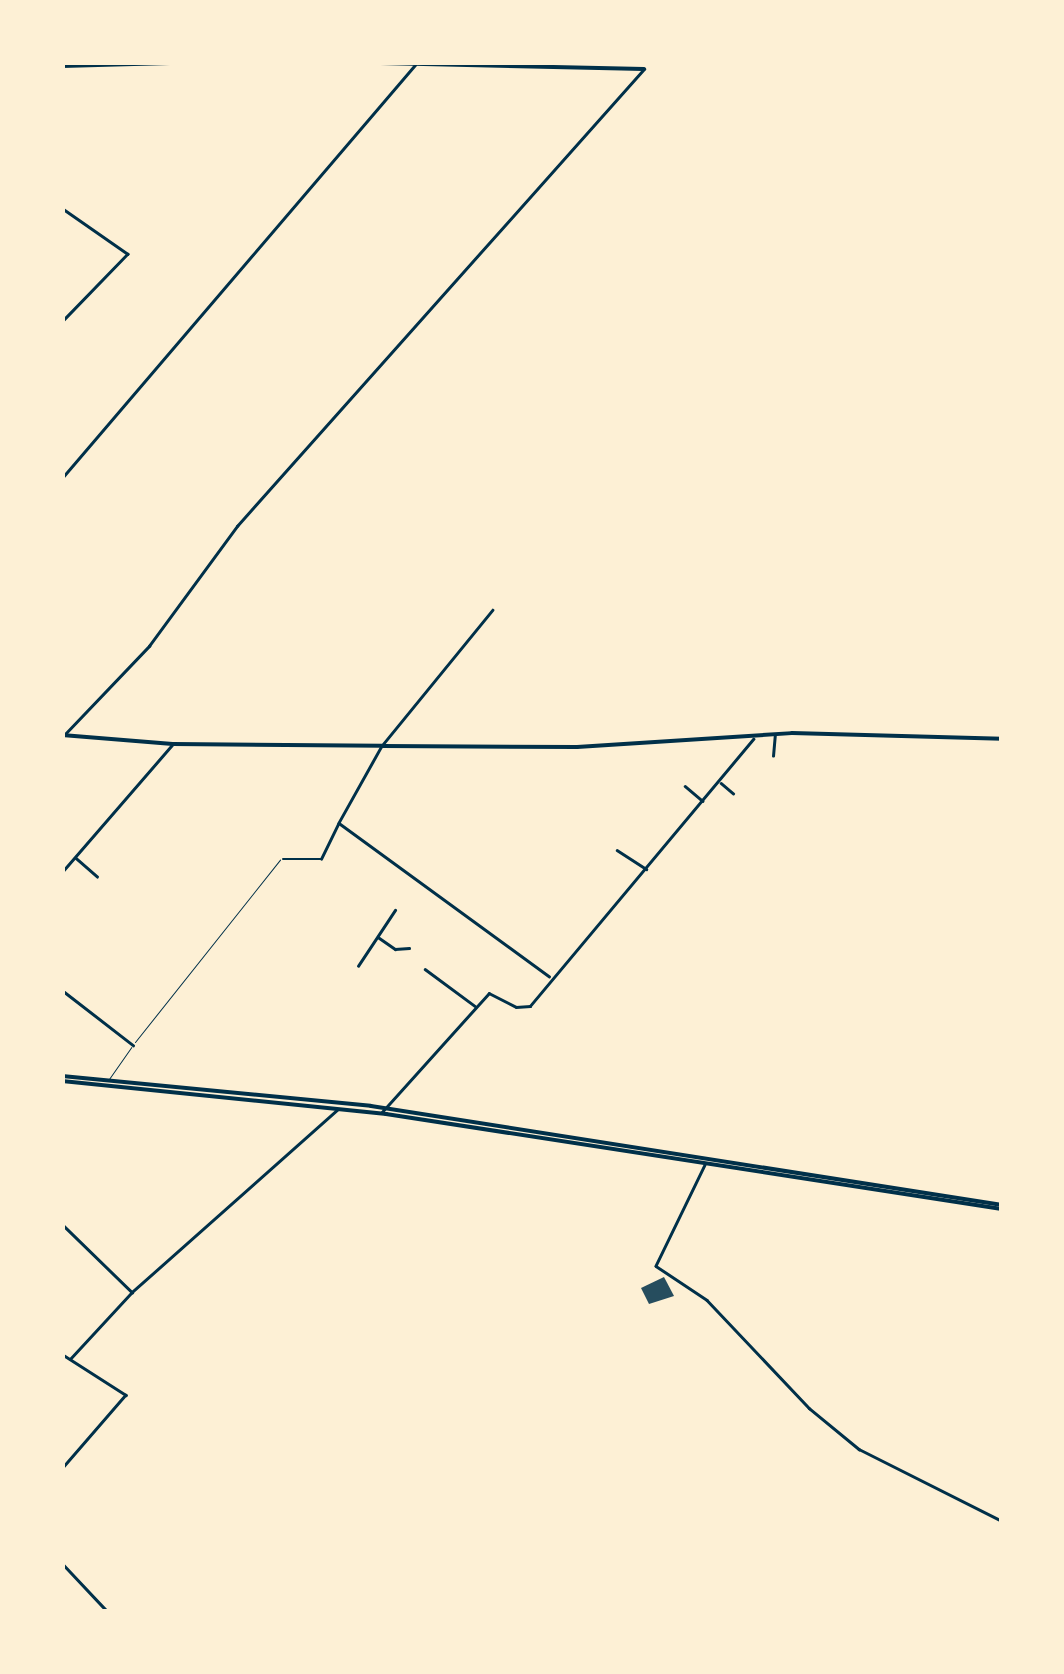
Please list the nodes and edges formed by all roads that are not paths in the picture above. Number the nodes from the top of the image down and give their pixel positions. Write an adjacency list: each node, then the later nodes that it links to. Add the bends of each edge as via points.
1 (206, 62): 5 (street)
2 (337, 62): 3 (street)
3 (370, 63): 4 (street)
4 (416, 64): 6 (street); 9 (street)
5 (62, 66)
6 (644, 69): 13 (street, via 237,526 149,646)
7 (62, 208): 8 (street, via 128,254)
8 (62, 322)
9 (62, 478)
10 (492, 610): 16 (street)
11 (754, 734): 12 (street); 16 (street, via 577,746); 18 (street)
12 (775, 734): 14 (street); 17 (street)
13 (63, 735): 15 (street)
14 (1002, 739)
15 (172, 744): 16 (street); 24 (street)
16 (382, 746): 22 (street)
17 (772, 756)
18 (720, 782): 20 (street); 21 (street)
19 (684, 786): 21 (street)
20 (732, 794)
21 (704, 802): 26 (street)
22 (339, 823): 25 (street, via 322,858); 34 (street)
23 (617, 850): 26 (street)
24 (75, 857): 27 (street); 28 (street)
25 (283, 859): 37 (lane, via 267,870)
26 (647, 870): 34 (street)
27 (62, 872)
28 (96, 876)
29 (395, 910): 30 (street)
30 (377, 936): 31 (street); 32 (street)
31 (408, 948)
32 (358, 966)
33 (424, 970): 36 (street)
34 (552, 978): 36 (street, via 527,1008 494,992)
35 (62, 990): 37 (street)
36 (476, 1007): 40 (street)
37 (132, 1046): 39 (lane)
38 (62, 1079): 39 (street)
39 (104, 1085): 40 (street); 41 (street)
40 (385, 1108): 42 (street); 44 (street)
41 (338, 1109): 42 (street); 46 (street)
42 (380, 1114): 43 (street)
43 (705, 1166): 44 (street); 50 (street, via 656,1266 707,1300 809,1408 859,1449)
44 (1002, 1207)
45 (62, 1224): 46 (street)
46 (132, 1292): 48 (street)
47 (62, 1354): 48 (street)
48 (70, 1359): 49 (street, via 126,1395)
49 (62, 1469)
50 (1002, 1521)
51 (62, 1563): 52 (street)
52 (108, 1612)

